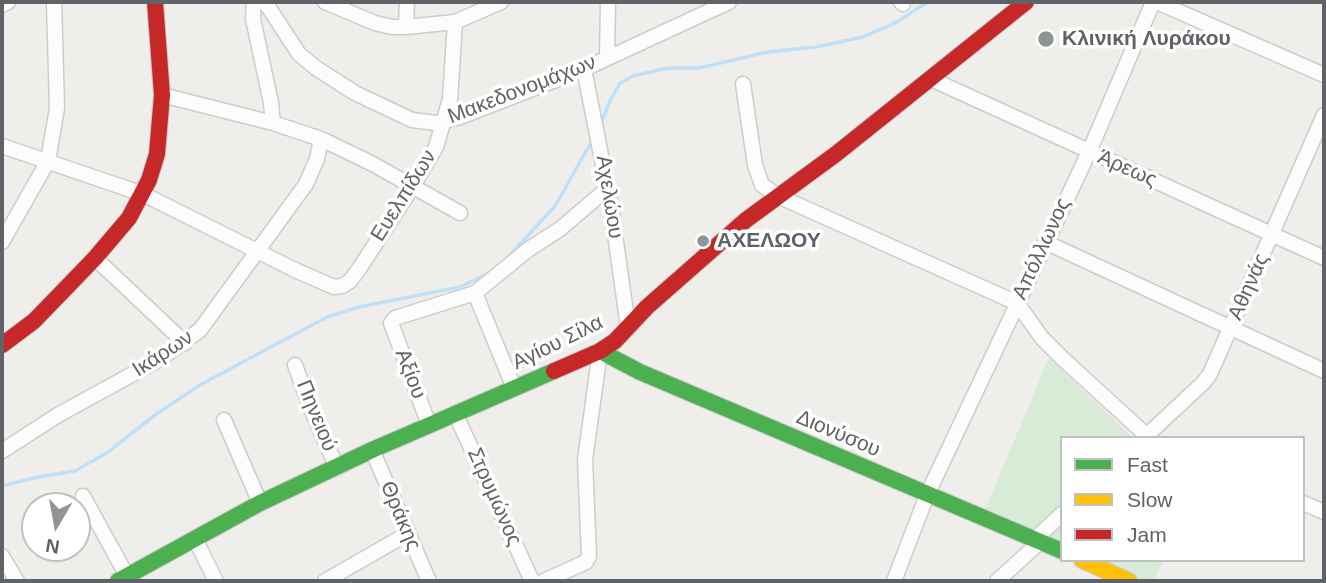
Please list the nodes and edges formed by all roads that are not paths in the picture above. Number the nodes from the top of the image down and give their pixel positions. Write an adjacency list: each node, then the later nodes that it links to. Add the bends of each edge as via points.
1 (8, 2): 13 (street)
2 (54, 2): 28 (street, via 57,108)
3 (155, 2): 21 (street)
4 (254, 2): 24 (street, via 253,19)
5 (265, 2): 23 (street, Μακεδονομάχων, via 299,54 325,74 412,120)
6 (325, 2): 15 (street, via 375,23)
7 (407, 2): 15 (street)
8 (501, 2): 14 (street)
9 (608, 2): 16 (street)
10 (729, 2): 16 (street, Μακεδονομάχων)
11 (1026, 2): 19 (street, Αγίου Σίλα)
12 (1155, 2): 18 (street); 27 (street, Απόλλωνος)
13 (2, 5)
14 (455, 22): 15 (street); 23 (street, Ευελπίδων)
15 (406, 27)
16 (607, 57): 17 (street, Μακεδονομάχων)
17 (584, 69): 23 (street, Μακεδονομάχων); 30 (street, Αχελώου)
18 (1324, 75)
19 (931, 79): 27 (street, Άρεως); 32 (street, Αγίου Σίλα)
20 (743, 85): 32 (street, via 758,176 762,185)
21 (162, 95): 24 (street); 31 (street, via 157,154)
22 (1324, 115): 34 (street, Αθηνάς)
23 (445, 121): 29 (street, Ευελπίδων)
24 (273, 123): 25 (street)
25 (321, 139): 29 (street); 37 (street, Ικάρων, via 306,184)
26 (2, 146): 28 (street)
27 (1089, 152): 34 (street, Άρεως); 36 (street, Απόλλωνος)
28 (48, 161): 31 (street); 35 (street)
29 (413, 186): 33 (street); 37 (street, Ευελπίδων, via 359,269 342,286 334,287)
30 (607, 189): 40 (street); 42 (street, Αχελώου)
31 (143, 194): 37 (street); 38 (street)
32 (778, 196): 41 (street); 42 (street, Αγίου Σίλα, via 698,260)
33 (460, 213)
34 (1272, 234): 39 (street, Άρεως); 43 (street, Αθηνάς)
35 (2, 242)
36 (1045, 242): 41 (street, Απόλλωνος); 43 (street)
37 (256, 252): 44 (street, Ικάρων, via 200,330)
38 (95, 258): 44 (street); 45 (street, via 34,321)
39 (1324, 258)
40 (475, 293): 49 (street); 52 (street, Αξίου, via 391,323)
41 (1017, 303): 53 (street, via 1062,358); 57 (street, Απόλλωνος)
42 (628, 327): 46 (street, Αγίου Σίλα)
43 (1231, 327): 48 (street); 53 (street, Αθηνάς, via 1210,374)
44 (185, 343): 55 (street, Ικάρων)
45 (2, 345)
46 (600, 351): 49 (street, Αγίου Σίλα); 57 (street, Διονύσου); 75 (street, via 585,469 590,547 586,562)
47 (295, 365): 56 (street, Πηνειού)
48 (1324, 371)
49 (514, 388): 50 (street, Αγίου Σίλα)
50 (455, 413): 52 (street, Αγίου Σίλα); 74 (street, Στρυμώνος)
51 (224, 420): 58 (street)
52 (429, 425): 54 (street, Αγίου Σίλα)
53 (1148, 434)
54 (372, 450): 56 (street, Αγίου Σίλα); 63 (street, Θράκης)
55 (2, 451)
56 (337, 468): 58 (street, Αγίου Σίλα)
57 (927, 495): 65 (street, Διονύσου); 76 (street, Απόλλωνος)
58 (260, 503): 64 (street, Αγίου Σίλα)
59 (1305, 504): 60 (street)
60 (1324, 512)
61 (91, 513): 69 (street)
62 (1060, 516): 65 (street)
63 (407, 534): 72 (street); 73 (street, Θράκης)
64 (195, 539): 69 (street, Αγίου Σίλα); 71 (street)
65 (1037, 541): 66 (street, Διονύσου); 77 (street)
66 (1060, 550)
67 (2, 556): 70 (street)
68 (1086, 562): 78 (street)
69 (122, 578)
70 (17, 581)
71 (216, 581)
72 (325, 581)
73 (429, 581)
74 (532, 581)
75 (544, 581)
76 (894, 581)
77 (997, 581)
78 (1129, 581)

